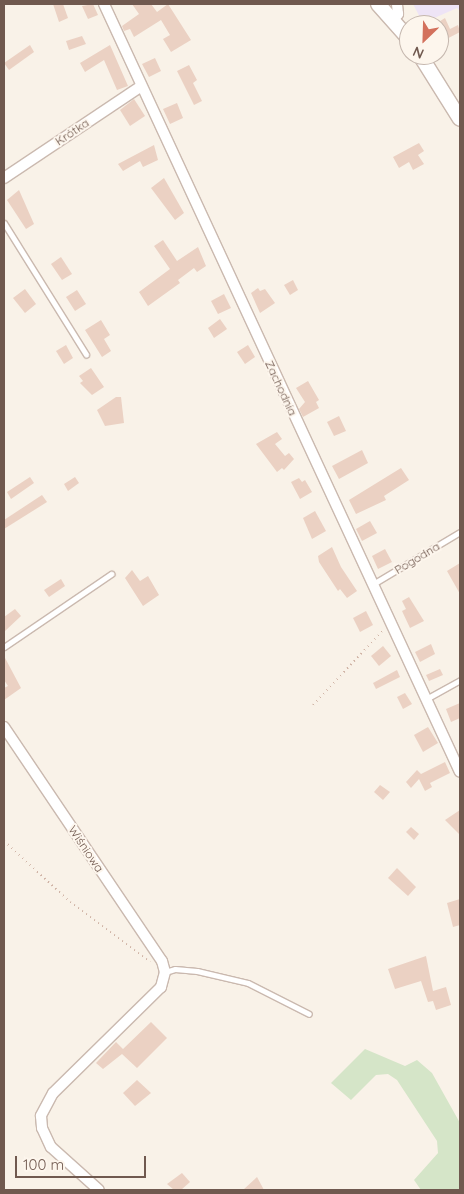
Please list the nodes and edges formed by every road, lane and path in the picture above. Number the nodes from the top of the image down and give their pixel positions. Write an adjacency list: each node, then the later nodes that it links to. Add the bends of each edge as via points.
1 (104, 4): 7 (street, Zachodnia)
2 (378, 4): 4 (main road)
3 (396, 4): 4 (street, via 398,14)
4 (394, 20): 5 (main road)
5 (399, 26)
6 (426, 65): 8 (main road)
7 (140, 87): 9 (street, Krótka); 14 (street, Zachodnia)
8 (460, 119)
9 (4, 178)
10 (4, 223): 11 (lane)
11 (86, 354)
12 (460, 532): 14 (lane, Pogodna)
13 (111, 574): 16 (lane)
14 (373, 584): 15 (street, Zachodnia)
15 (391, 622): 18 (street, Zachodnia); 19 (path)
16 (4, 647)
17 (460, 680): 18 (lane)
18 (426, 699): 21 (street, Zachodnia)
19 (313, 704)
20 (4, 727): 24 (street, Wiśniowa, via 162,961)
21 (460, 772)
22 (4, 841): 23 (path, via 70,902)
23 (151, 962)
24 (166, 972): 25 (lane, via 175,969 197,971 248,983); 26 (street, via 161,987 53,1093 45,1106 42,1128 51,1147)
25 (309, 1014)
26 (99, 1190)

